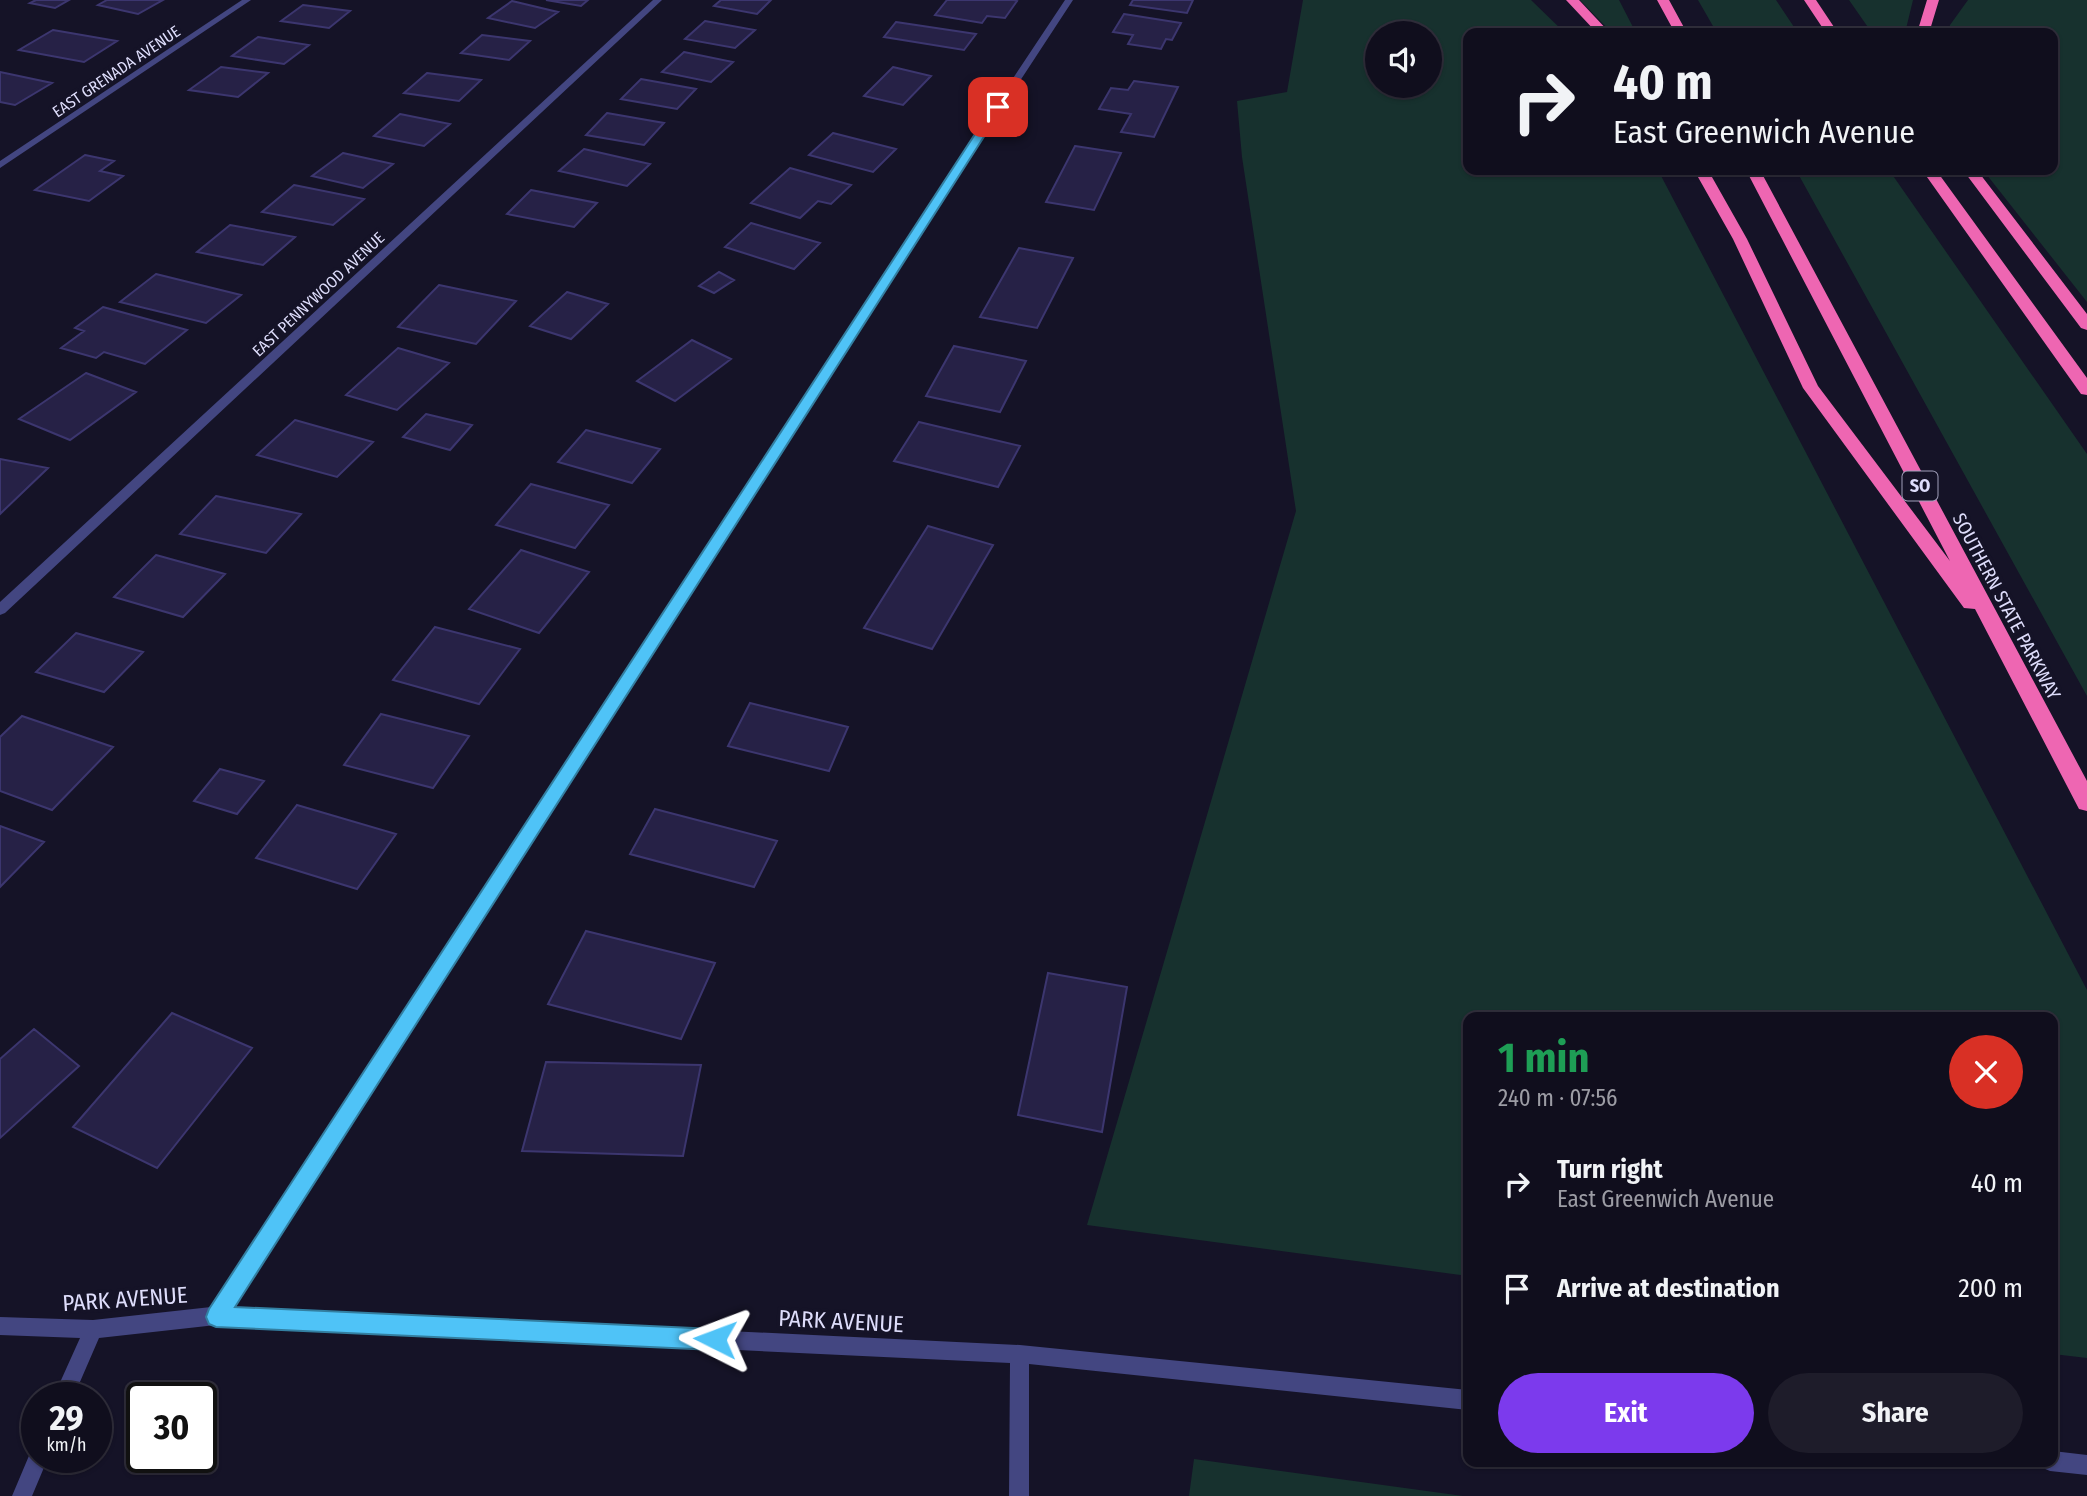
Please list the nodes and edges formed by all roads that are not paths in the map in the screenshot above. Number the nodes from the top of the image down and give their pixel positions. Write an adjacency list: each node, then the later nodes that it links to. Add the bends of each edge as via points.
1 (247, 0): 12 (street, EAST GRENADA AVENUE)
2 (657, 0): 19 (street, EAST PENNYWOOD AVENUE)
3 (1069, 0): 22 (street)
4 (1572, 0): 8 (highway)
5 (1664, 0): 9 (highway)
6 (1810, 0): 10 (highway)
7 (1933, 0): 11 (highway)
8 (1599, 28)
9 (1678, 28)
10 (1829, 28)
11 (1925, 28)
12 (0, 165)
13 (1704, 175): 20 (highway, via 1740,239 1811,388)
14 (1756, 175): 20 (highway, SOUTHERN STATE PARKWAY / SO)
15 (1933, 175): 18 (highway)
16 (1974, 175): 17 (highway)
17 (2087, 325)
18 (2087, 390)
19 (0, 611)
20 (2011, 659): 21 (highway, SOUTHERN STATE PARKWAY / SO)
21 (2087, 802)
22 (216, 1317): 24 (street, PARK AVENUE); 25 (street, PARK AVENUE)
23 (0, 1326): 24 (street, PARK AVENUE)
24 (93, 1329): 26 (street)
25 (1020, 1354): 27 (street, PARK AVENUE); 32 (street)
26 (71, 1382)
27 (1463, 1399)
28 (2058, 1462): 29 (street)
29 (2087, 1465)
30 (32, 1473): 31 (street)
31 (22, 1496)
32 (1019, 1496)

